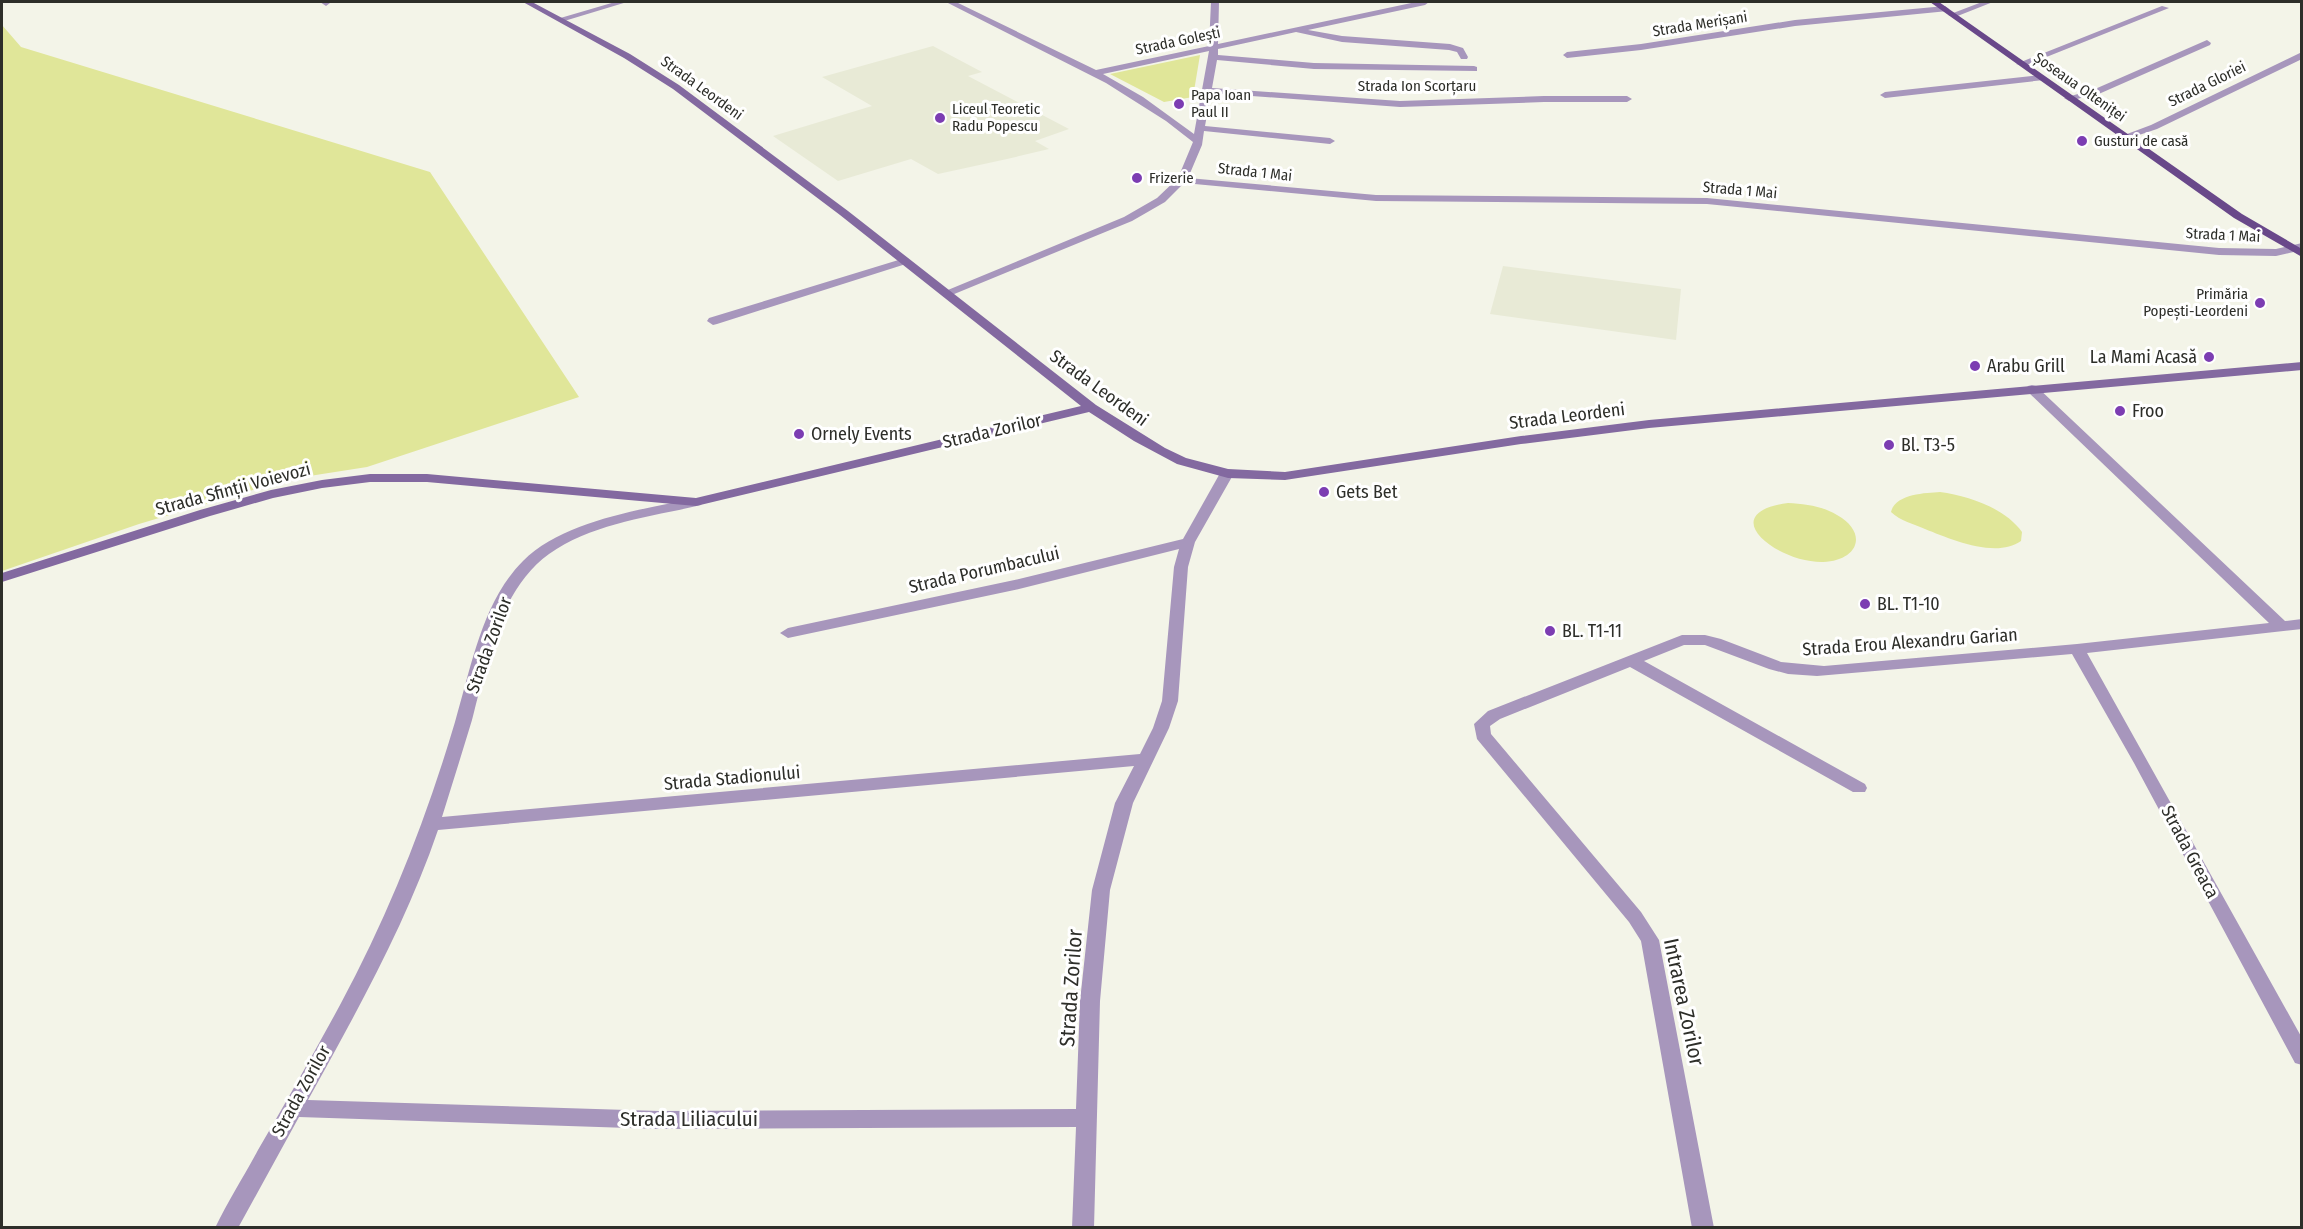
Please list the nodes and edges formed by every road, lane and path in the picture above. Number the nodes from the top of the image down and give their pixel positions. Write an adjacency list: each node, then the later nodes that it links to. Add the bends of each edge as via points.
1 (527, 2): 10 (main road, Strada Leordeni)
2 (623, 2): 10 (street)
3 (950, 2): 19 (street)
4 (1215, 2): 13 (street)
5 (1425, 2): 11 (street, Strada Golești)
6 (1934, 2): 9 (main road, Șoseaua Olteniței)
7 (1989, 2): 9 (street, Strada Merișani)
8 (2165, 8): 17 (street)
9 (1949, 12): 14 (street, Strada Merișani, via 1805,22); 17 (main road, Șoseaua Olteniței)
10 (561, 19): 31 (main road, Strada Leordeni, via 676,87)
11 (1294, 29): 13 (street, Strada Golești); 16 (street, via 1341,39 1450,47 1460,50)
12 (2208, 44): 23 (street, via 2098,91)
13 (1214, 52): 18 (street, via 1314,66); 19 (street, Strada Golești); 21 (street)
14 (1567, 55)
15 (2301, 55): 26 (street, Strada Gloriei, via 2154,127)
16 (1464, 57)
17 (2021, 64): 20 (main road, Șoseaua Olteniței)
18 (1474, 69)
19 (1094, 73): 27 (street, via 1162,113)
20 (2041, 78): 22 (street); 23 (main road, Șoseaua Olteniței)
21 (1206, 90): 24 (street, Strada Ion Scorțaru, via 1400,104); 25 (street)
22 (1885, 95)
23 (2069, 98): 26 (main road, Șoseaua Olteniței)
24 (1627, 99)
25 (1199, 128): 27 (street); 28 (street)
26 (2124, 137): 30 (main road, Șoseaua Olteniței, via 2244,221)
27 (1197, 141): 29 (street)
28 (1330, 141)
29 (1182, 180): 30 (street, Strada 1 Mai, via 1376,198 1707,201 2130,244 2252,252); 32 (street, via 1137,215)
30 (2299, 250)
31 (905, 261): 32 (main road, Strada Leordeni); 33 (street)
32 (947, 294): 36 (main road, Strada Leordeni)
33 (713, 321)
34 (2301, 366): 35 (main road, Strada Leordeni)
35 (2032, 390): 37 (main road, Strada Leordeni, via 1649,424 1285,476); 42 (street)
36 (1091, 408): 37 (main road, Strada Leordeni, via 1172,458); 38 (main road, Strada Zorilor)
37 (1226, 475): 39 (street)
38 (696, 502): 40 (main road, Strada Sfinții Voievozi, via 427,478 348,480 246,501); 49 (street, Strada Zorilor, via 584,532 544,552 519,573 494,623)
39 (1188, 542): 43 (street, Strada Porumbacului, via 1019,584); 47 (street, via 1181,567 1170,701)
40 (2, 578)
41 (2301, 624): 42 (street, Strada Erou Alexandru Garian)
42 (2282, 627): 44 (street, Strada Erou Alexandru Garian)
43 (788, 633)
44 (2077, 649): 45 (street, Strada Erou Alexandru Garian, via 1852,669 1795,670 1769,664 1712,640 1696,638); 50 (street, Strada Greaca)
45 (1630, 660): 46 (street, Strada Erou Alexandru Garian, via 1494,715 1482,724); 48 (street)
46 (1482, 735): 55 (street, Intrarea Zorilor, via 1650,940)
47 (1144, 759): 49 (street, Strada Stadionului); 52 (street, Strada Zorilor, via 1124,803 1101,890 1090,1000)
48 (1858, 788)
49 (431, 824): 51 (street, Strada Zorilor, via 386,932)
50 (2301, 1057)
51 (292, 1108): 52 (street, Strada Liliacului, via 659,1120); 53 (street, Strada Zorilor)
52 (1087, 1118): 54 (street, Strada Zorilor)
53 (226, 1227)
54 (1083, 1227)
55 (1703, 1227)

